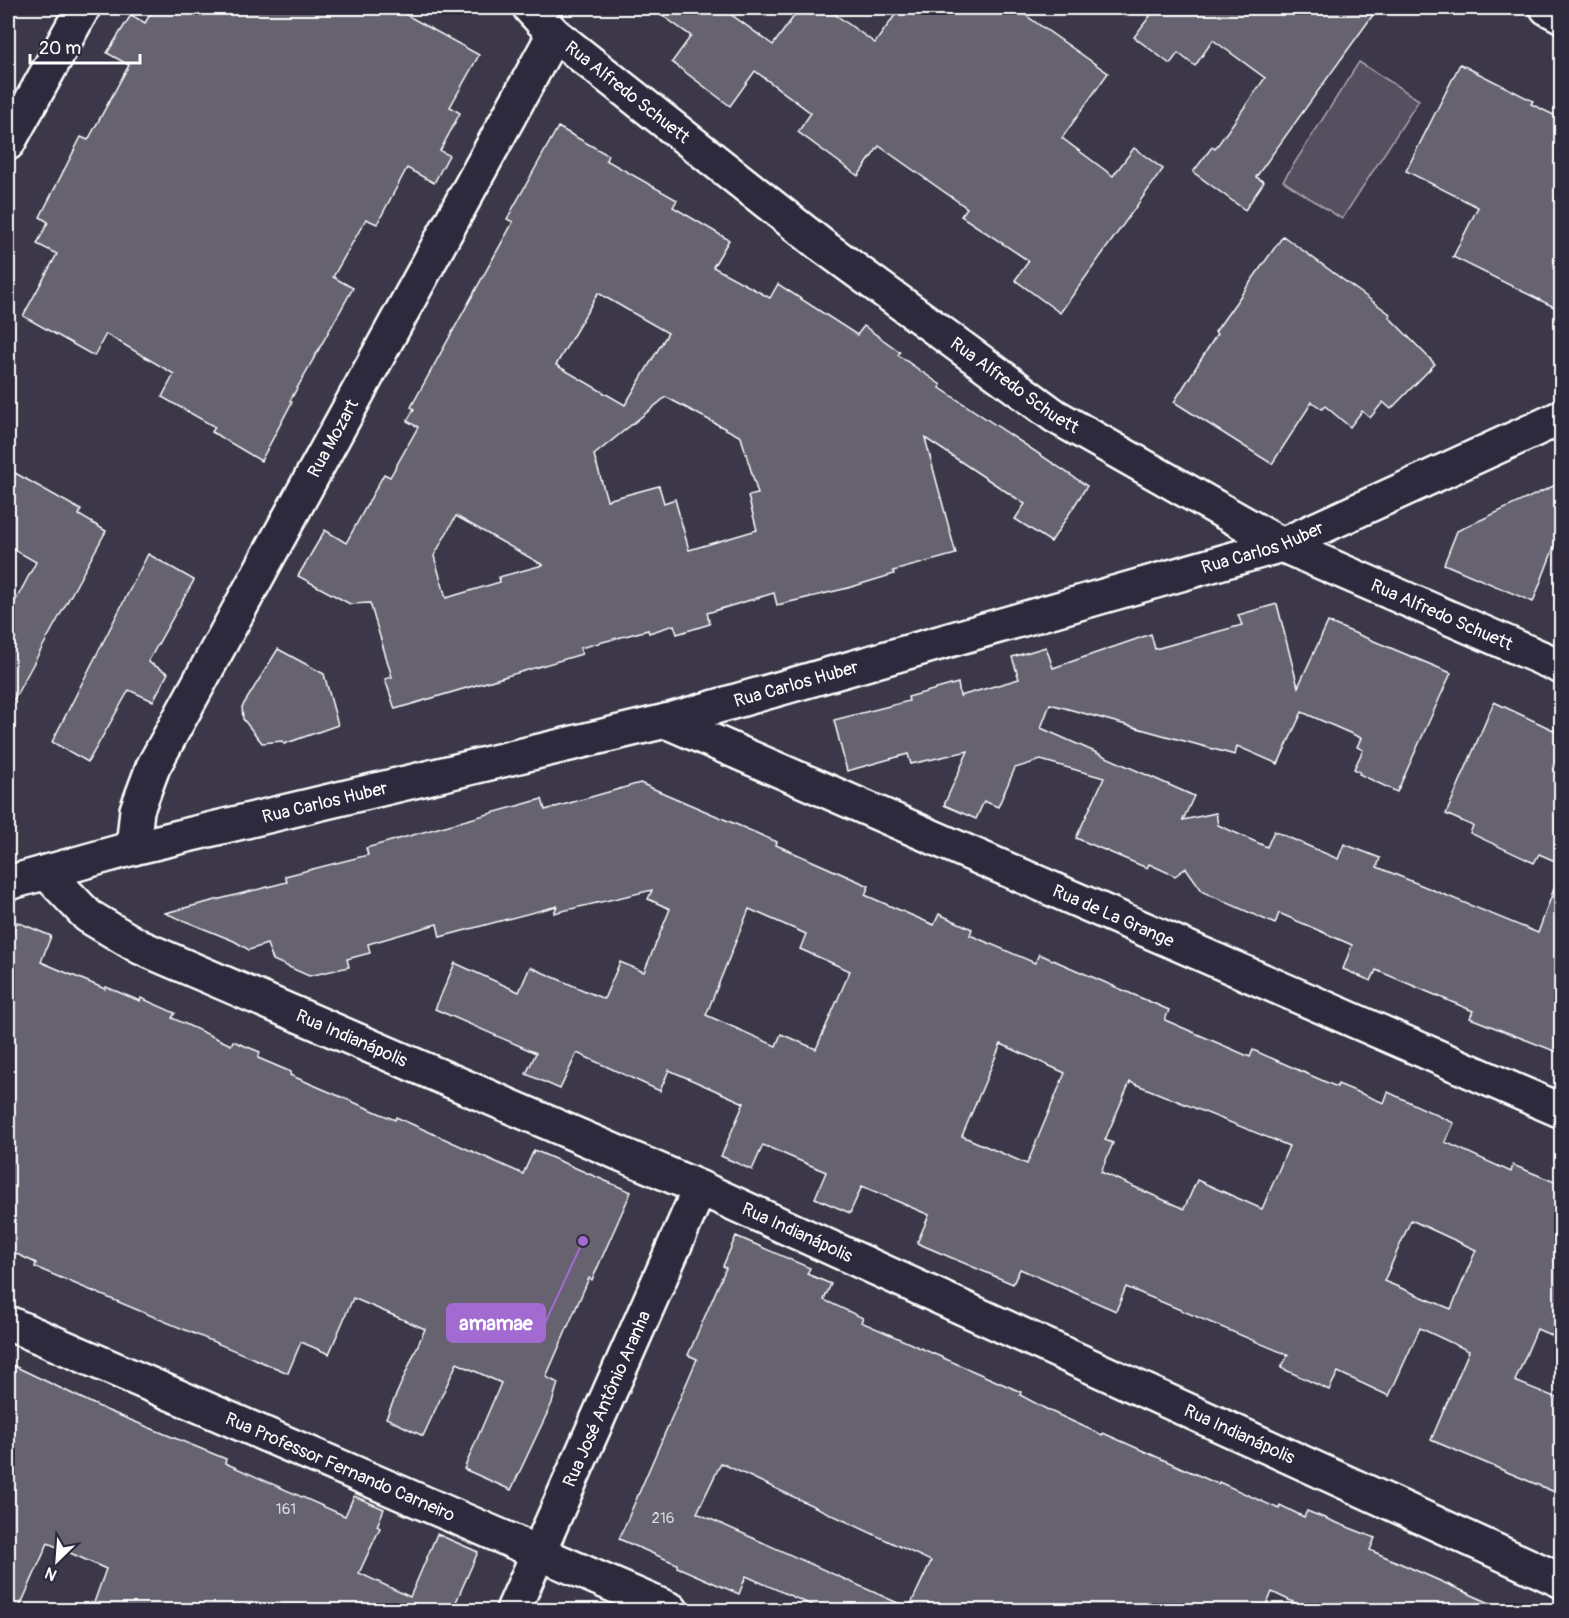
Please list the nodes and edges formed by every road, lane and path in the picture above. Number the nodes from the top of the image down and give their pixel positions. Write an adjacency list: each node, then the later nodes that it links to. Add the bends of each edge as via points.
1 (83, 8): 6 (street)
2 (530, 8): 5 (street, Rua Alfredo Schuett)
3 (1547, 8): 4 (street)
4 (1562, 16)
5 (555, 34): 8 (street, Rua Alfredo Schuett, via 819,244 1055,416); 11 (street, Rua Mozart, via 153,767 137,810)
6 (8, 143)
7 (1562, 417): 8 (street, Rua Carlos Huber)
8 (1282, 545): 9 (street, Rua Alfredo Schuett); 10 (street, Rua Carlos Huber)
9 (1562, 667)
10 (666, 721): 11 (street, Rua Carlos Huber); 14 (street, Rua de La Grange)
11 (133, 848): 12 (street, Rua Carlos Huber)
12 (46, 872): 13 (street, Rua Carlos Huber); 15 (street, Rua Indianápolis, via 88,916 140,947)
13 (8, 883)
14 (1562, 1111)
15 (700, 1188): 17 (street, Rua José Antônio Aranha); 18 (street, Rua Indianápolis)
16 (8, 1323): 17 (street, Rua Professor Fernando Carneiro)
17 (538, 1555): 19 (street, Rua José Antônio Aranha); 20 (street, Rua Professor Fernando Carneiro)
18 (1562, 1581)
19 (513, 1611)
20 (671, 1611)

